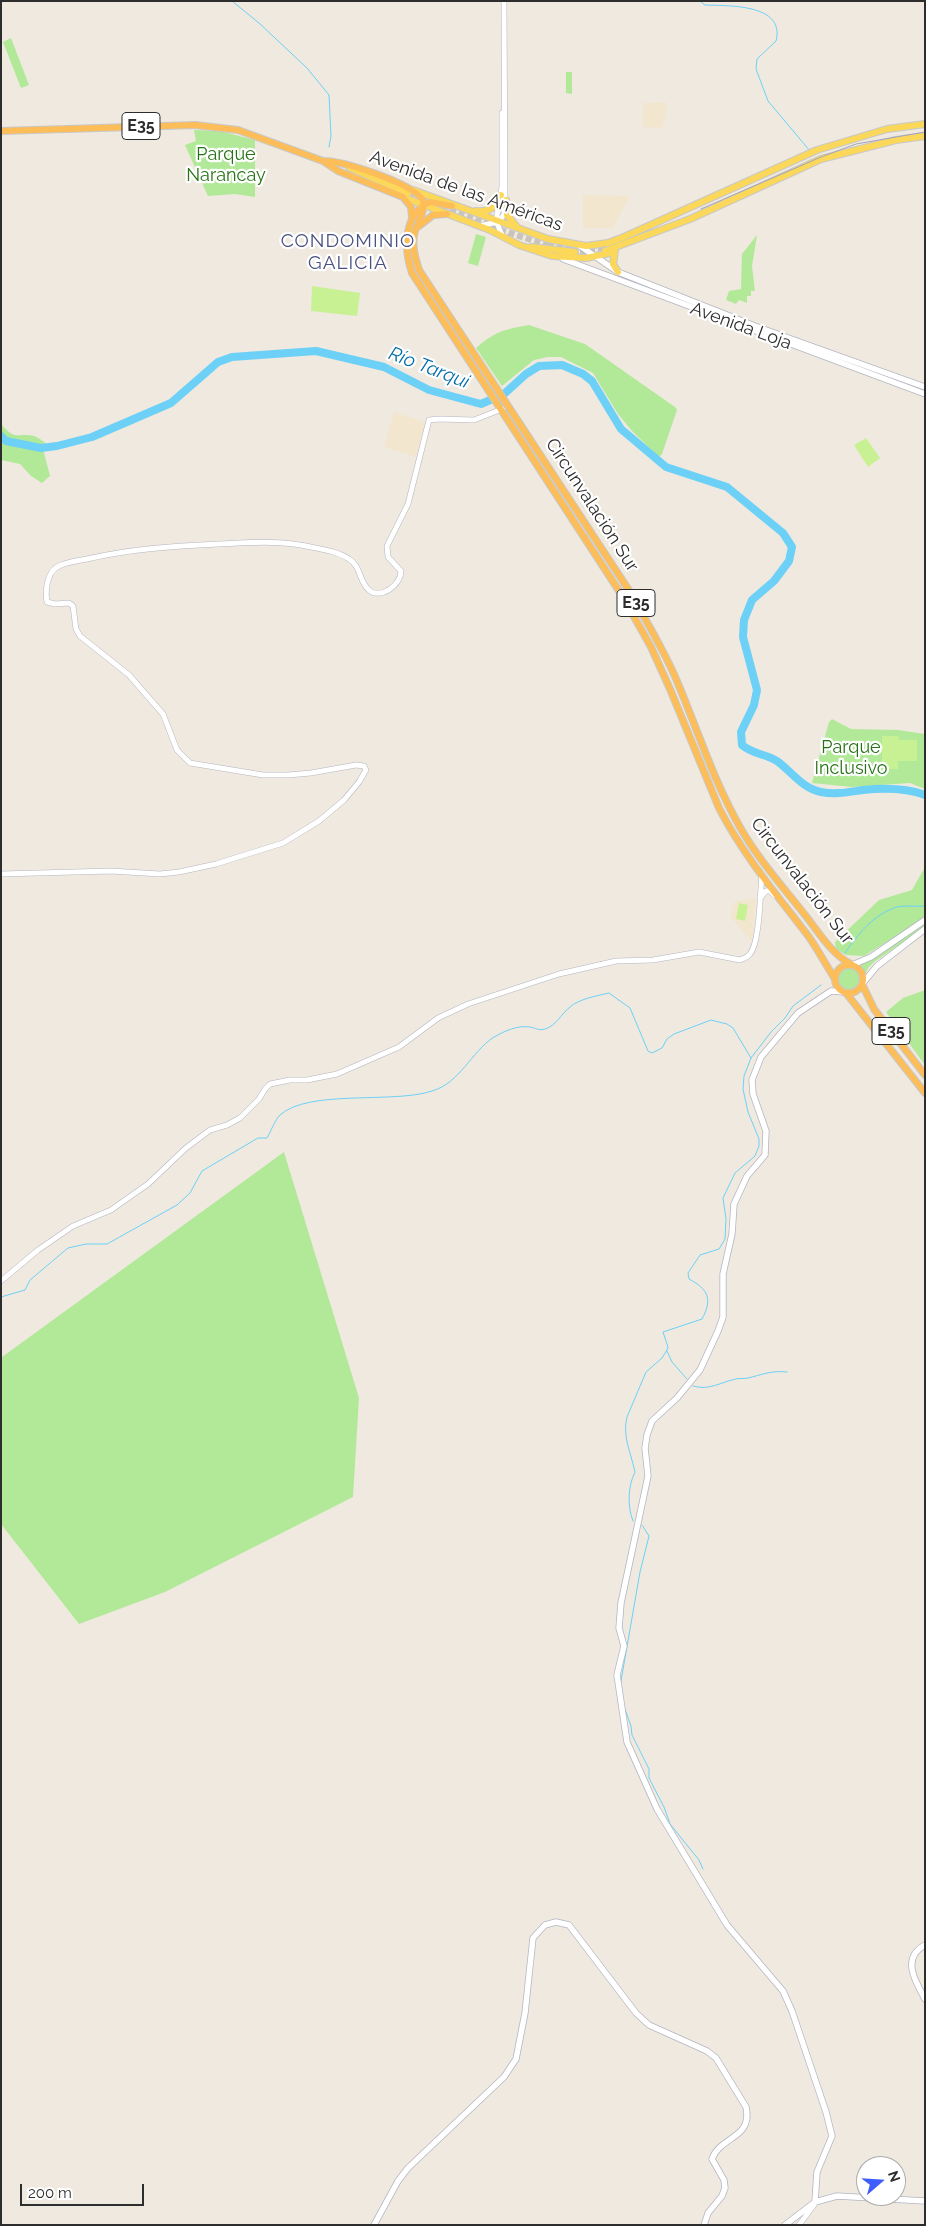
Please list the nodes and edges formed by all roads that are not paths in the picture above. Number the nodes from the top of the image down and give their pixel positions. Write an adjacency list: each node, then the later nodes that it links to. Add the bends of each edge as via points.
1 (503, 1): 7 (street)
2 (925, 124): 8 (main road, Avenida de las Américas, via 887,129 817,150)
3 (1, 131): 5 (highway, Avenida de las Américas / E35, via 195,125 259,137)
4 (925, 136): 16 (main road, Avenida de las Américas, via 826,158)
5 (334, 164): 6 (highway, Avenida de las Américas / E35, via 354,166); 6 (highway, Avenida de las Américas / E35, via 338,171)
6 (407, 193): 9 (main road, Avenida de las Américas); 10 (main road, Avenida de las Américas); 14 (highway, E35)
7 (504, 198): 11 (main road, via 488,211); 13 (street, via 504,214); 17 (main road, via 511,223)
8 (699, 203): 16 (main road, Avenida de las Américas, via 658,226 604,249); 20 (main road, Avenida de las Américas, via 608,243)
9 (424, 205): 10 (highway, via 430,202); 12 (main road, Avenida de las Américas); 14 (highway); 18 (highway, Circunvalación Sur / E35)
10 (452, 206): 11 (main road, Avenida de las Américas)
11 (470, 210): 13 (main road, Avenida de las Américas)
12 (447, 214): 15 (main road, Avenida de las Américas); 18 (highway, via 433,215)
13 (497, 222): 15 (street, via 488,226); 17 (main road, Avenida de las Américas); 19 (street, via 500,234)
14 (411, 223): 29 (highway, Circunvalación Sur / E35, via 406,247 412,274)
15 (473, 223): 19 (main road, Avenida de las Américas)
16 (678, 223): 22 (main road, Avenida de las Américas)
17 (520, 230): 20 (main road, Avenida de las Américas)
18 (415, 231): 36 (highway, Circunvalación Sur / E35, via 413,243 419,270 630,592 659,644 742,830 819,933)
19 (508, 240): 21 (main road, Avenida de las Américas)
20 (580, 246): 24 (main road, Avenida Loja)
21 (525, 247): 23 (main road); 25 (main road, Avenida de las Américas)
22 (615, 251): 24 (main road, Avenida de las Américas); 26 (main road, via 613,264)
23 (575, 252)
24 (596, 256): 25 (main road, Avenida de las Américas); 26 (main road, Avenida Loja)
25 (558, 257): 28 (main road, Avenida Loja)
26 (618, 272): 27 (main road, Avenida Loja, via 754,326)
27 (925, 387)
28 (925, 394)
29 (501, 408): 30 (street, via 474,420 430,420 408,504 386,546 388,557 401,571 401,577 398,584 381,593 374,594 369,590 356,564 345,557 278,542 131,551 56,568 46,588 46,602 73,606 76,630 80,636 129,675 163,714 180,755 190,764 288,776 356,765 364,766 366,770 344,800 319,821 283,843 224,861 170,873); 31 (highway, Circunvalación Sur / E35, via 623,597 670,689 719,808)
30 (1, 874)
31 (762, 875): 32 (highway, Circunvalación Sur / E35); 33 (street)
32 (776, 896): 33 (street, via 768,890); 37 (highway, Circunvalación Sur / E35, via 809,938)
33 (760, 898): 43 (street, via 752,951 746,958 740,960 699,952 654,960 616,961 559,974 468,1004 438,1018 398,1047 337,1074 270,1084 240,1118 210,1130 148,1184 111,1210 73,1226)
34 (925, 920): 36 (main road, via 871,957)
35 (925, 929): 38 (main road, via 877,966)
36 (852, 964): 37 (highway, Circunvalación Sur, via 840,968); 38 (highway, Circunvalación Sur / E35, via 861,970)
37 (835, 979): 39 (highway, Circunvalación Sur / E35, via 838,988); 40 (main road)
38 (863, 983): 39 (highway, via 855,992); 41 (highway, Circunvalación Sur / E35, via 874,1009)
39 (845, 992): 40 (main road); 42 (highway, Circunvalación Sur / E35)
40 (825, 994): 47 (main road, via 798,1013 784,1028 761,1057 752,1080 753,1094 766,1131 765,1155 747,1176 734,1204 732,1234 723,1274 723,1317 718,1331 700,1370 652,1421 647,1435 648,1476 621,1603 619,1628 624,1646 617,1675 627,1742 657,1809 727,1925 783,1991 792,2011 832,2136 817,2172)
41 (925, 1075)
42 (925, 1093)
43 (1, 1281)
44 (925, 1946): 45 (main road, via 916,1952 910,1966)
45 (925, 1999)
46 (925, 2201): 47 (main road, via 837,2196)
47 (815, 2202): 50 (main road); 51 (street)
48 (374, 2225): 49 (main road, via 408,2168 504,2077 516,2059 525,2013 533,1938 545,1925 556,1922 569,1925 636,2013 649,2025 716,2058 746,2106 748,2115 744,2127 720,2146 712,2159 725,2188)
49 (704, 2225)
50 (785, 2225)
51 (799, 2225)

